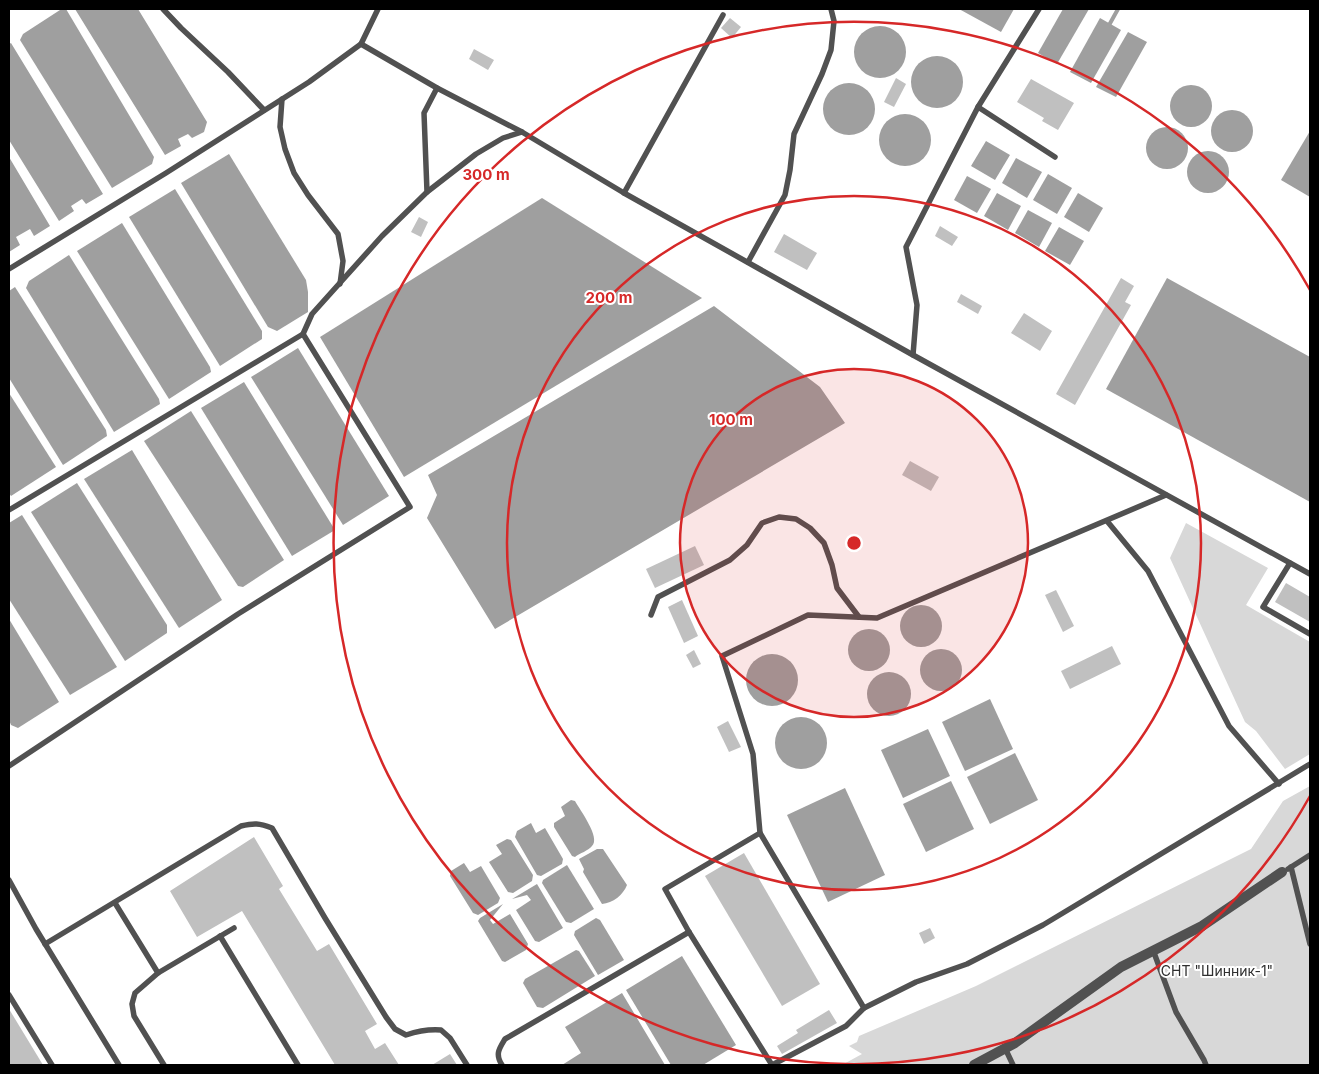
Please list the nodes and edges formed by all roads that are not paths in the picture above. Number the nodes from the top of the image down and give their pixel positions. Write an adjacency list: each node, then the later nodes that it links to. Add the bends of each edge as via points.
1 (163, 9): 10 (lane)
2 (378, 9): 6 (lane)
3 (831, 9): 15 (lane, via 834,21 831,50 794,134 785,195)
4 (1039, 9): 9 (lane)
5 (723, 15): 14 (lane)
6 (361, 44): 7 (lane); 8 (lane)
7 (437, 88): 11 (lane); 13 (lane, via 424,113)
8 (282, 99): 10 (lane); 17 (lane, via 280,128 294,172 338,234 343,260)
9 (978, 108): 12 (lane); 19 (lane, via 906,247 917,304)
10 (264, 110): 16 (lane)
11 (522, 132): 13 (lane, via 503,138 476,154); 14 (lane)
12 (1054, 157)
13 (427, 192): 17 (lane)
14 (624, 193): 15 (lane)
15 (748, 262): 19 (lane)
16 (9, 269)
17 (340, 284): 18 (lane, via 312,314)
18 (303, 334): 21 (lane); 29 (lane, via 410,507 238,614)
19 (913, 354): 20 (lane)
20 (1166, 495): 22 (lane); 23 (lane)
21 (9, 510)
22 (1107, 521): 26 (lane, via 877,618); 30 (lane, via 1148,571 1229,726)
23 (1290, 563): 24 (lane); 27 (lane, via 1263,607)
24 (1310, 574)
25 (651, 615): 26 (lane, via 658,597 730,560 747,545 762,523 780,517 796,519 824,543 837,588)
26 (859, 617): 31 (lane, via 808,616 722,656 753,754)
27 (1310, 634)
28 (1310, 764): 30 (lane)
29 (9, 766)
30 (1279, 784): 44 (lane, via 1043,925 967,964 916,982)
31 (760, 833): 37 (lane, via 665,889); 44 (lane)
32 (1310, 855): 33 (lane)
33 (1286, 870): 40 (lane); 41 (street, via 1202,926)
34 (9, 880): 39 (lane)
35 (115, 902): 39 (lane); 42 (lane); 50 (lane, via 241,826 253,823 272,828 395,1030 406,1035 441,1030 450,1038)
36 (234, 928): 38 (lane)
37 (689, 932): 51 (lane, via 505,1039 499,1049 498,1060); 52 (lane)
38 (220, 936): 42 (lane); 49 (lane)
39 (45, 944): 47 (lane)
40 (1310, 944)
41 (1154, 950): 45 (street, via 1121,967); 55 (lane, via 1176,1012)
42 (158, 972): 48 (lane, via 135,994 132,1004 134,1016)
43 (9, 995): 46 (lane)
44 (864, 1008): 52 (lane, via 846,1026)
45 (1004, 1048): 53 (street); 54 (lane)
46 (52, 1065)
47 (119, 1065)
48 (164, 1065)
49 (298, 1065)
50 (466, 1065)
51 (502, 1065)
52 (772, 1065)
53 (974, 1065)
54 (1013, 1065)
55 (1206, 1065)

